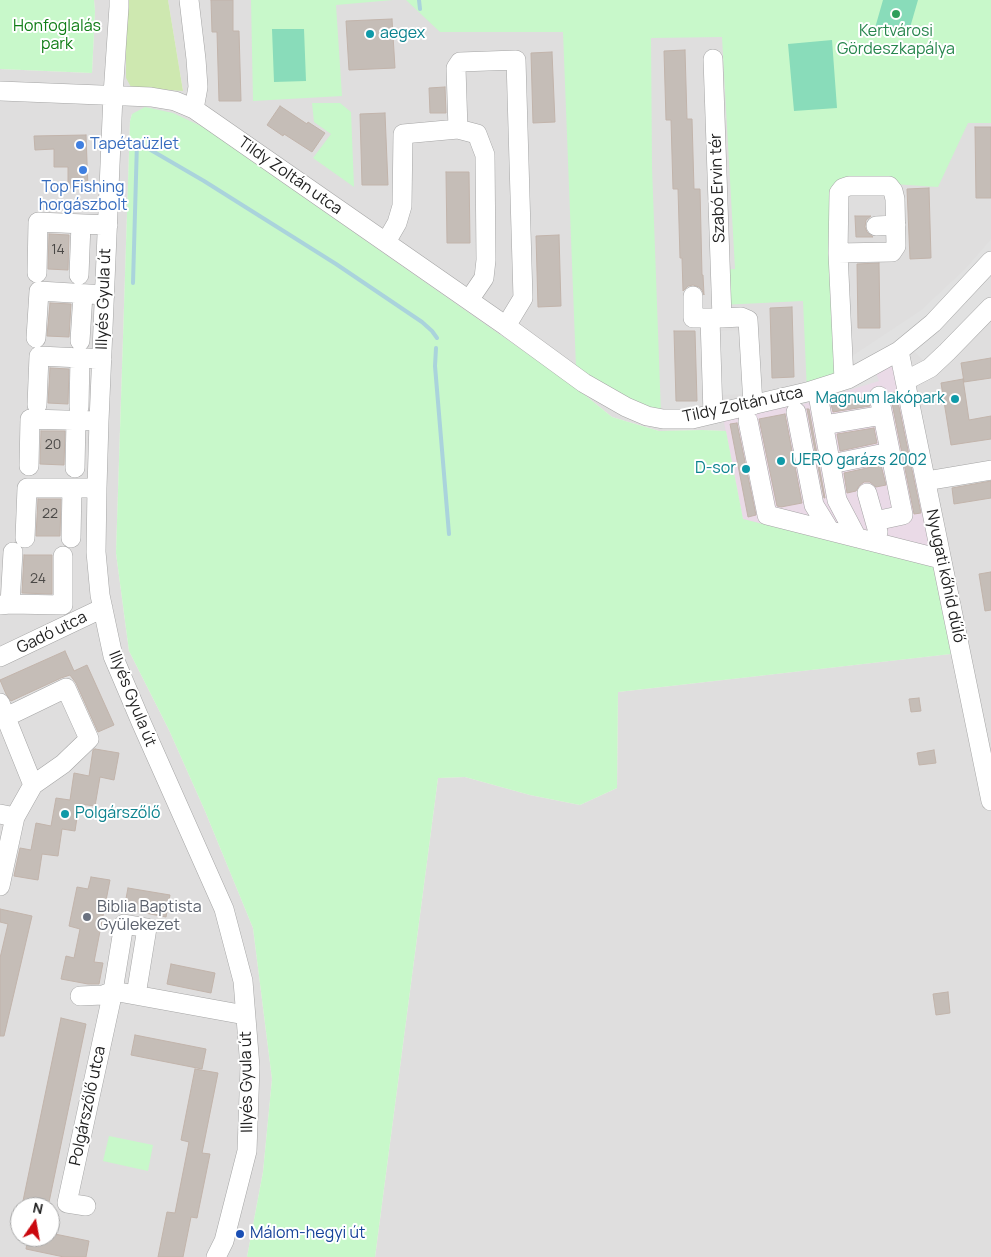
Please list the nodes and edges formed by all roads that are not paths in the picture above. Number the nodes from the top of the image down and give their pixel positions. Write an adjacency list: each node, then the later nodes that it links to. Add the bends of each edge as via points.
1 (119, 0): 5 (street, Illyés Gyula út)
2 (189, 0): 6 (street, via 198,87)
3 (713, 59): 22 (street, Szabó Ervin tér)
4 (0, 91): 5 (street, Tildy Zoltán utca)
5 (113, 95): 6 (street, Tildy Zoltán utca, via 175,101); 9 (street, Illyés Gyula út)
6 (194, 109): 12 (street, Tildy Zoltán utca)
7 (458, 129): 12 (street, via 403,134 402,206); 20 (street, via 477,134 485,155 486,260 484,278); 23 (street, via 456,68 460,62 516,60 523,298)
8 (81, 224): 9 (street); 15 (street, via 38,222); 16 (street)
9 (108, 225): 18 (street, Illyés Gyula út)
10 (896, 225): 11 (street); 13 (street, via 896,246 892,252); 13 (street, via 894,191 889,186 843,188 839,193)
11 (876, 226)
12 (386, 242): 20 (street, Tildy Zoltán utca)
13 (838, 253): 28 (street)
14 (991, 261): 26 (street, Tildy Zoltán utca, via 933,323)
15 (37, 273)
16 (79, 275)
17 (83, 294): 18 (street); 24 (street, via 39,291); 25 (street)
18 (105, 295): 27 (street, Illyés Gyula út)
19 (693, 296): 22 (street, via 693,318)
20 (469, 300): 23 (street, Tildy Zoltán utca)
21 (991, 307): 29 (street, via 930,368)
22 (716, 318): 34 (street, via 741,317 748,320); 36 (street, Szabó Ervin tér)
23 (506, 326): 36 (street, Tildy Zoltán utca, via 584,383 647,416 692,419)
24 (36, 338)
25 (80, 349): 27 (street); 32 (street, via 39,356); 35 (street)
26 (899, 351): 28 (street, Tildy Zoltán utca); 29 (street, Nyugati kőhíd dűlő)
27 (102, 359): 38 (street, Illyés Gyula út)
28 (844, 380): 30 (street, Tildy Zoltán utca)
29 (905, 381): 45 (street, Nyugati kőhíd dűlő)
30 (817, 389): 34 (street, Tildy Zoltán utca); 39 (street)
31 (879, 396): 37 (street)
32 (37, 406)
33 (796, 412): 50 (street, via 814,506)
34 (751, 413): 36 (street, Tildy Zoltán utca); 50 (street, via 767,515)
35 (77, 414): 38 (street); 42 (street, via 30,419); 43 (street)
36 (713, 414)
37 (883, 414): 39 (street); 40 (street)
38 (99, 421): 47 (street, Illyés Gyula út)
39 (824, 425): 41 (street)
40 (890, 452): 41 (street); 49 (street, via 904,515)
41 (831, 464): 53 (street, via 837,500)
42 (29, 466)
43 (76, 468)
44 (991, 470): 45 (street)
45 (926, 481): 57 (street, Nyugati kőhíd dűlő)
46 (72, 488): 47 (street); 51 (street, via 27,488); 52 (street)
47 (97, 488): 59 (street, Illyés Gyula út, via 96,552)
48 (867, 493): 49 (street)
49 (875, 522): 54 (street)
50 (830, 531): 53 (street)
51 (25, 538)
52 (71, 538)
53 (857, 538): 54 (street)
54 (881, 544): 57 (street)
55 (13, 552): 58 (street)
56 (63, 556): 58 (street, via 63,605)
57 (941, 559): 63 (street, Nyugati kőhíd dűlő)
58 (5, 605)
59 (103, 608): 60 (street, Gadó utca); 69 (street, Illyés Gyula út, via 113,656 224,909 242,981)
60 (0, 657)
61 (3, 710): 62 (street); 62 (street, via 66,688 89,739 63,764)
62 (33, 785): 64 (street)
63 (991, 801)
64 (7, 816): 65 (street)
65 (0, 886)
66 (113, 991): 67 (street); 67 (street, Polgárszőlő utca, via 124,924 147,928); 68 (street); 70 (street, Polgárszőlő utca, via 68,1203)
67 (136, 995): 69 (street)
68 (80, 996)
69 (245, 1015): 71 (street, Illyés Gyula út, via 250,1067 247,1151 224,1241)
70 (86, 1206)
71 (216, 1257)

